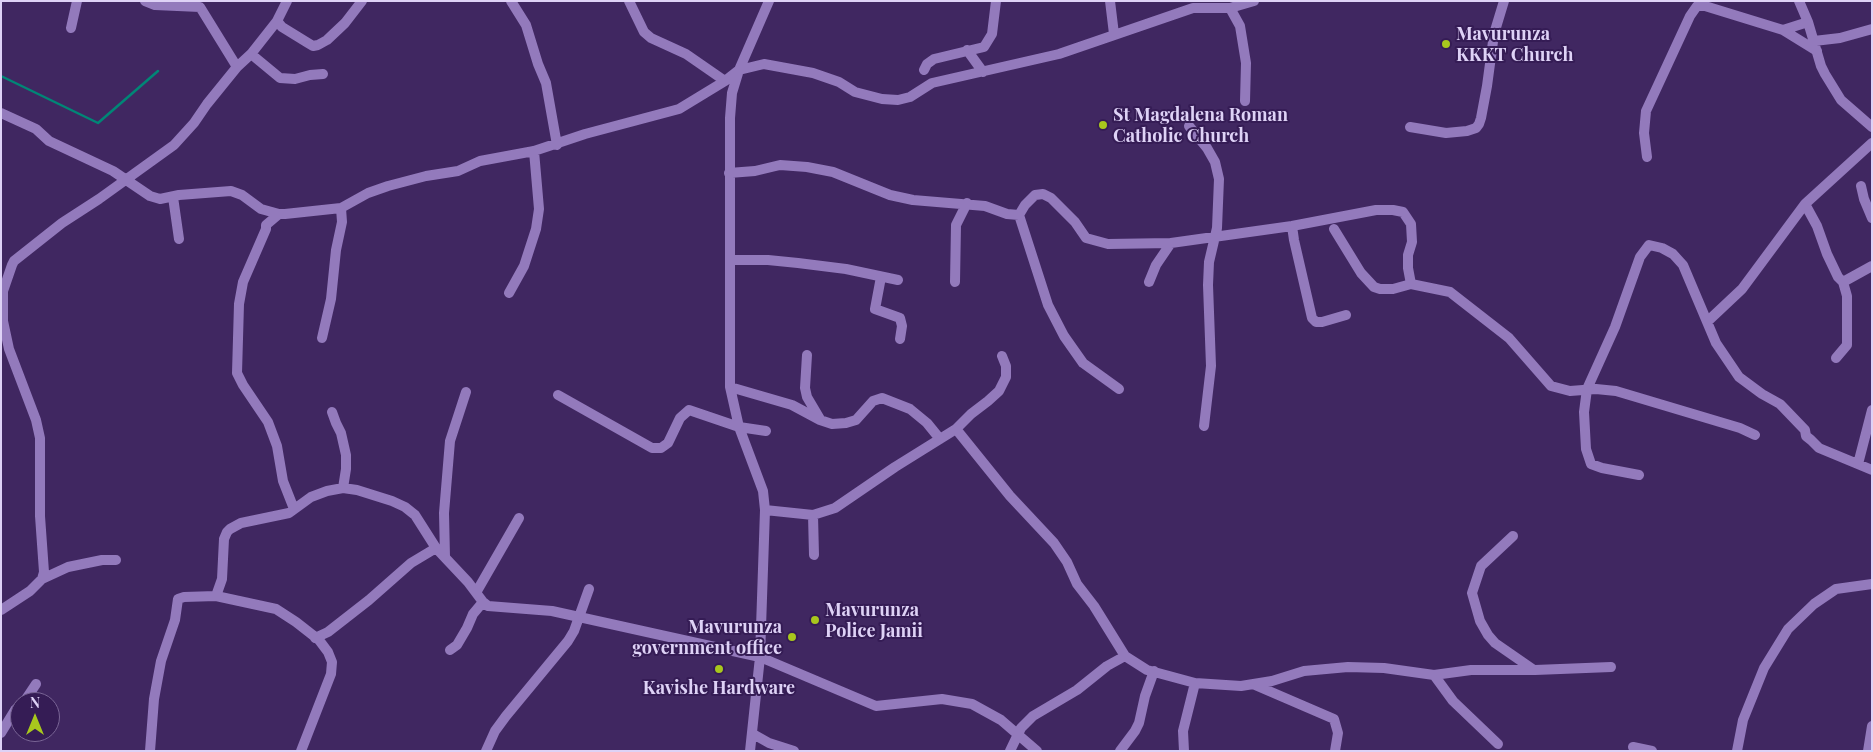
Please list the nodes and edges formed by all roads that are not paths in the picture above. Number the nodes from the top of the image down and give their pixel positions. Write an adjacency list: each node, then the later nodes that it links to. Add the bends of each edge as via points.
1 (77, 1): 17 (street)
2 (145, 1): 13 (street, via 155,5)
3 (287, 1): 15 (street)
4 (362, 1): 15 (street, via 344,24 318,45 313,46)
5 (511, 1): 36 (street, via 526,25 546,83)
6 (629, 1): 29 (street, via 644,32 651,38 686,54)
7 (769, 1): 25 (street)
8 (996, 1): 22 (street, via 989,39 984,47)
9 (1110, 1): 20 (street)
10 (1254, 1): 14 (street)
11 (1504, 1): 33 (street, via 1494,34 1481,118 1476,128 1446,133)
12 (1799, 1): 16 (street)
13 (202, 4): 24 (street)
14 (1230, 8): 20 (street, via 1192,8); 30 (street, via 1240,26 1246,63)
15 (277, 21): 23 (street)
16 (1808, 22): 19 (street); 21 (street)
17 (72, 28)
18 (1872, 29): 21 (street)
19 (1783, 30): 21 (street); 38 (street, via 1700,4 1695,8 1646,111)
20 (1114, 34): 27 (street, via 1059,54)
21 (1815, 46): 34 (street, via 1821,66 1841,100)
22 (967, 50): 26 (street, via 934,59); 27 (street)
23 (251, 54): 24 (street); 28 (street, via 280,78)
24 (237, 67): 40 (street, via 174,145)
25 (738, 70): 27 (street, via 764,64 812,73 839,82 854,92 898,100 910,97 932,83); 29 (street); 39 (street, via 732,93)
26 (924, 70)
27 (983, 72)
28 (323, 74)
29 (725, 81): 36 (street, via 679,109 585,134)
30 (1245, 102)
31 (1, 113): 40 (street, via 36,129 49,140 113,171)
32 (1189, 126): 53 (street, via 1215,162 1219,179)
33 (1410, 126)
34 (1872, 127)
35 (1872, 143): 44 (street)
36 (558, 145): 37 (street)
37 (534, 152): 46 (street, via 480,161 458,171 388,186); 65 (street, via 539,210 536,229 524,266)
38 (1646, 157)
39 (729, 173): 43 (street, via 780,165 807,167 834,172 890,195 913,200); 56 (street)
40 (126, 181): 42 (street, via 150,196); 57 (street)
41 (1861, 186): 49 (street)
42 (173, 198): 45 (street, via 231,191); 54 (street)
43 (967, 203): 48 (street); 61 (street, via 956,225)
44 (1805, 204): 63 (street); 67 (street, via 1742,289)
45 (258, 207): 47 (street); 50 (street)
46 (341, 208): 47 (street); 68 (street, via 342,222 331,299)
47 (279, 214): 50 (street)
48 (1019, 215): 55 (street, via 1035,195 1043,194 1075,222 1086,238 1108,244); 74 (street, via 1048,305 1064,336 1084,363)
49 (1872, 218)
50 (266, 225): 93 (street, via 241,292 237,373 268,422 277,446 283,481)
51 (1292, 226): 53 (street); 64 (street, via 1376,210 1404,212 1411,224 1412,242 1408,255); 66 (street, via 1312,318 1322,322)
52 (1334, 229): 64 (street, via 1361,273 1374,287 1393,289)
53 (1216, 236): 55 (street); 83 (street, via 1209,262 1211,366)
54 (179, 240)
55 (1171, 243): 62 (street)
56 (730, 260): 59 (street, via 788,262); 73 (street)
57 (6, 265): 102 (street, via 3,321 9,349 40,438)
58 (1872, 266): 63 (street)
59 (881, 277): 60 (street); 69 (street, via 875,309 900,318)
60 (898, 280)
61 (955, 282)
62 (1149, 282)
63 (1843, 282): 72 (street, via 1847,296 1847,345)
64 (1411, 284): 75 (street, via 1450,292 1516,345 1551,386 1570,391)
65 (509, 292)
66 (1346, 315)
67 (1708, 321): 75 (street, via 1683,264 1673,254 1649,245 1640,257 1615,327); 89 (street, via 1721,351 1745,382 1780,404 1819,448)
68 (322, 338)
69 (900, 339)
70 (807, 355): 78 (street, via 804,374)
71 (1002, 356): 85 (street, via 1006,377 999,391)
72 (1836, 358)
73 (730, 387): 79 (street); 84 (street)
74 (1119, 389)
75 (1587, 389): 87 (street, via 1616,391); 91 (street, via 1584,425 1590,462 1602,468)
76 (466, 392): 100 (street, via 450,441 444,513)
77 (558, 395): 84 (street, via 652,448 661,448 668,443 680,418 689,410)
78 (807, 397): 79 (street); 82 (street)
79 (792, 405): 82 (street)
80 (1872, 410): 89 (street)
81 (332, 412): 92 (street, via 346,455)
82 (820, 420): 88 (street, via 846,424 856,420 873,401 882,398 910,409)
83 (1204, 426)
84 (739, 428): 86 (street); 94 (street, via 763,491)
85 (956, 429): 88 (street); 112 (street, via 1010,496 1054,543 1077,584)
86 (766, 431)
87 (1755, 435)
88 (940, 439): 95 (street, via 835,508)
89 (1858, 464): 90 (street)
90 (1872, 470)
91 (1639, 475)
92 (343, 488): 93 (street, via 311,497); 98 (street, via 404,507 415,515)
93 (294, 509): 106 (street, via 230,529 224,538 222,579)
94 (765, 510): 95 (street); 113 (street)
95 (813, 515): 99 (street)
96 (518, 518): 105 (street)
97 (1513, 536): 115 (street, via 1481,566 1472,593 1480,621 1495,644)
98 (436, 548): 100 (street); 110 (street, via 411,563 328,632)
99 (814, 555)
100 (445, 557): 105 (street)
101 (116, 560): 102 (street, via 68,567)
102 (42, 579): 108 (street)
103 (1872, 584): 140 (street, via 1836,589 1814,604 1788,629 1764,668 1743,720)
104 (589, 589): 109 (street)
105 (477, 592): 107 (street)
106 (216, 596): 110 (street, via 276,609); 129 (street, via 178,599 175,620 161,661)
107 (484, 602): 109 (street, via 488,606 537,609); 111 (street, via 473,614 457,645)
108 (1, 610)
109 (579, 617): 113 (street); 131 (street, via 568,641 506,716)
110 (315, 638): 130 (street, via 328,652 332,662 331,674)
111 (450, 650)
112 (1126, 656): 116 (street); 126 (street, via 1033,716)
113 (760, 657): 125 (street); 126 (street, via 876,706 942,699 972,704 1001,720)
114 (1611, 667): 115 (street)
115 (1535, 670): 117 (street, via 1471,670)
116 (1154, 672): 118 (street); 136 (street, via 1139,723)
117 (1434, 675): 120 (street, via 1348,667 1304,671); 127 (street, via 1453,701)
118 (1195, 683): 120 (street); 137 (street, via 1183,731)
119 (36, 684): 121 (street)
120 (1255, 685): 138 (street, via 1334,719 1338,733)
121 (31, 692)
122 (10, 718): 124 (street)
123 (1872, 726): 141 (street)
124 (1, 733)
125 (753, 734): 132 (street); 133 (street)
126 (1018, 736): 134 (street); 135 (street)
127 (1498, 744)
128 (1633, 747): 139 (street)
129 (150, 751)
130 (301, 751)
131 (486, 751)
132 (750, 751)
133 (794, 751)
134 (1010, 751)
135 (1037, 751)
136 (1120, 751)
137 (1184, 751)
138 (1335, 751)
139 (1652, 751)
140 (1737, 751)
141 (1868, 751)

